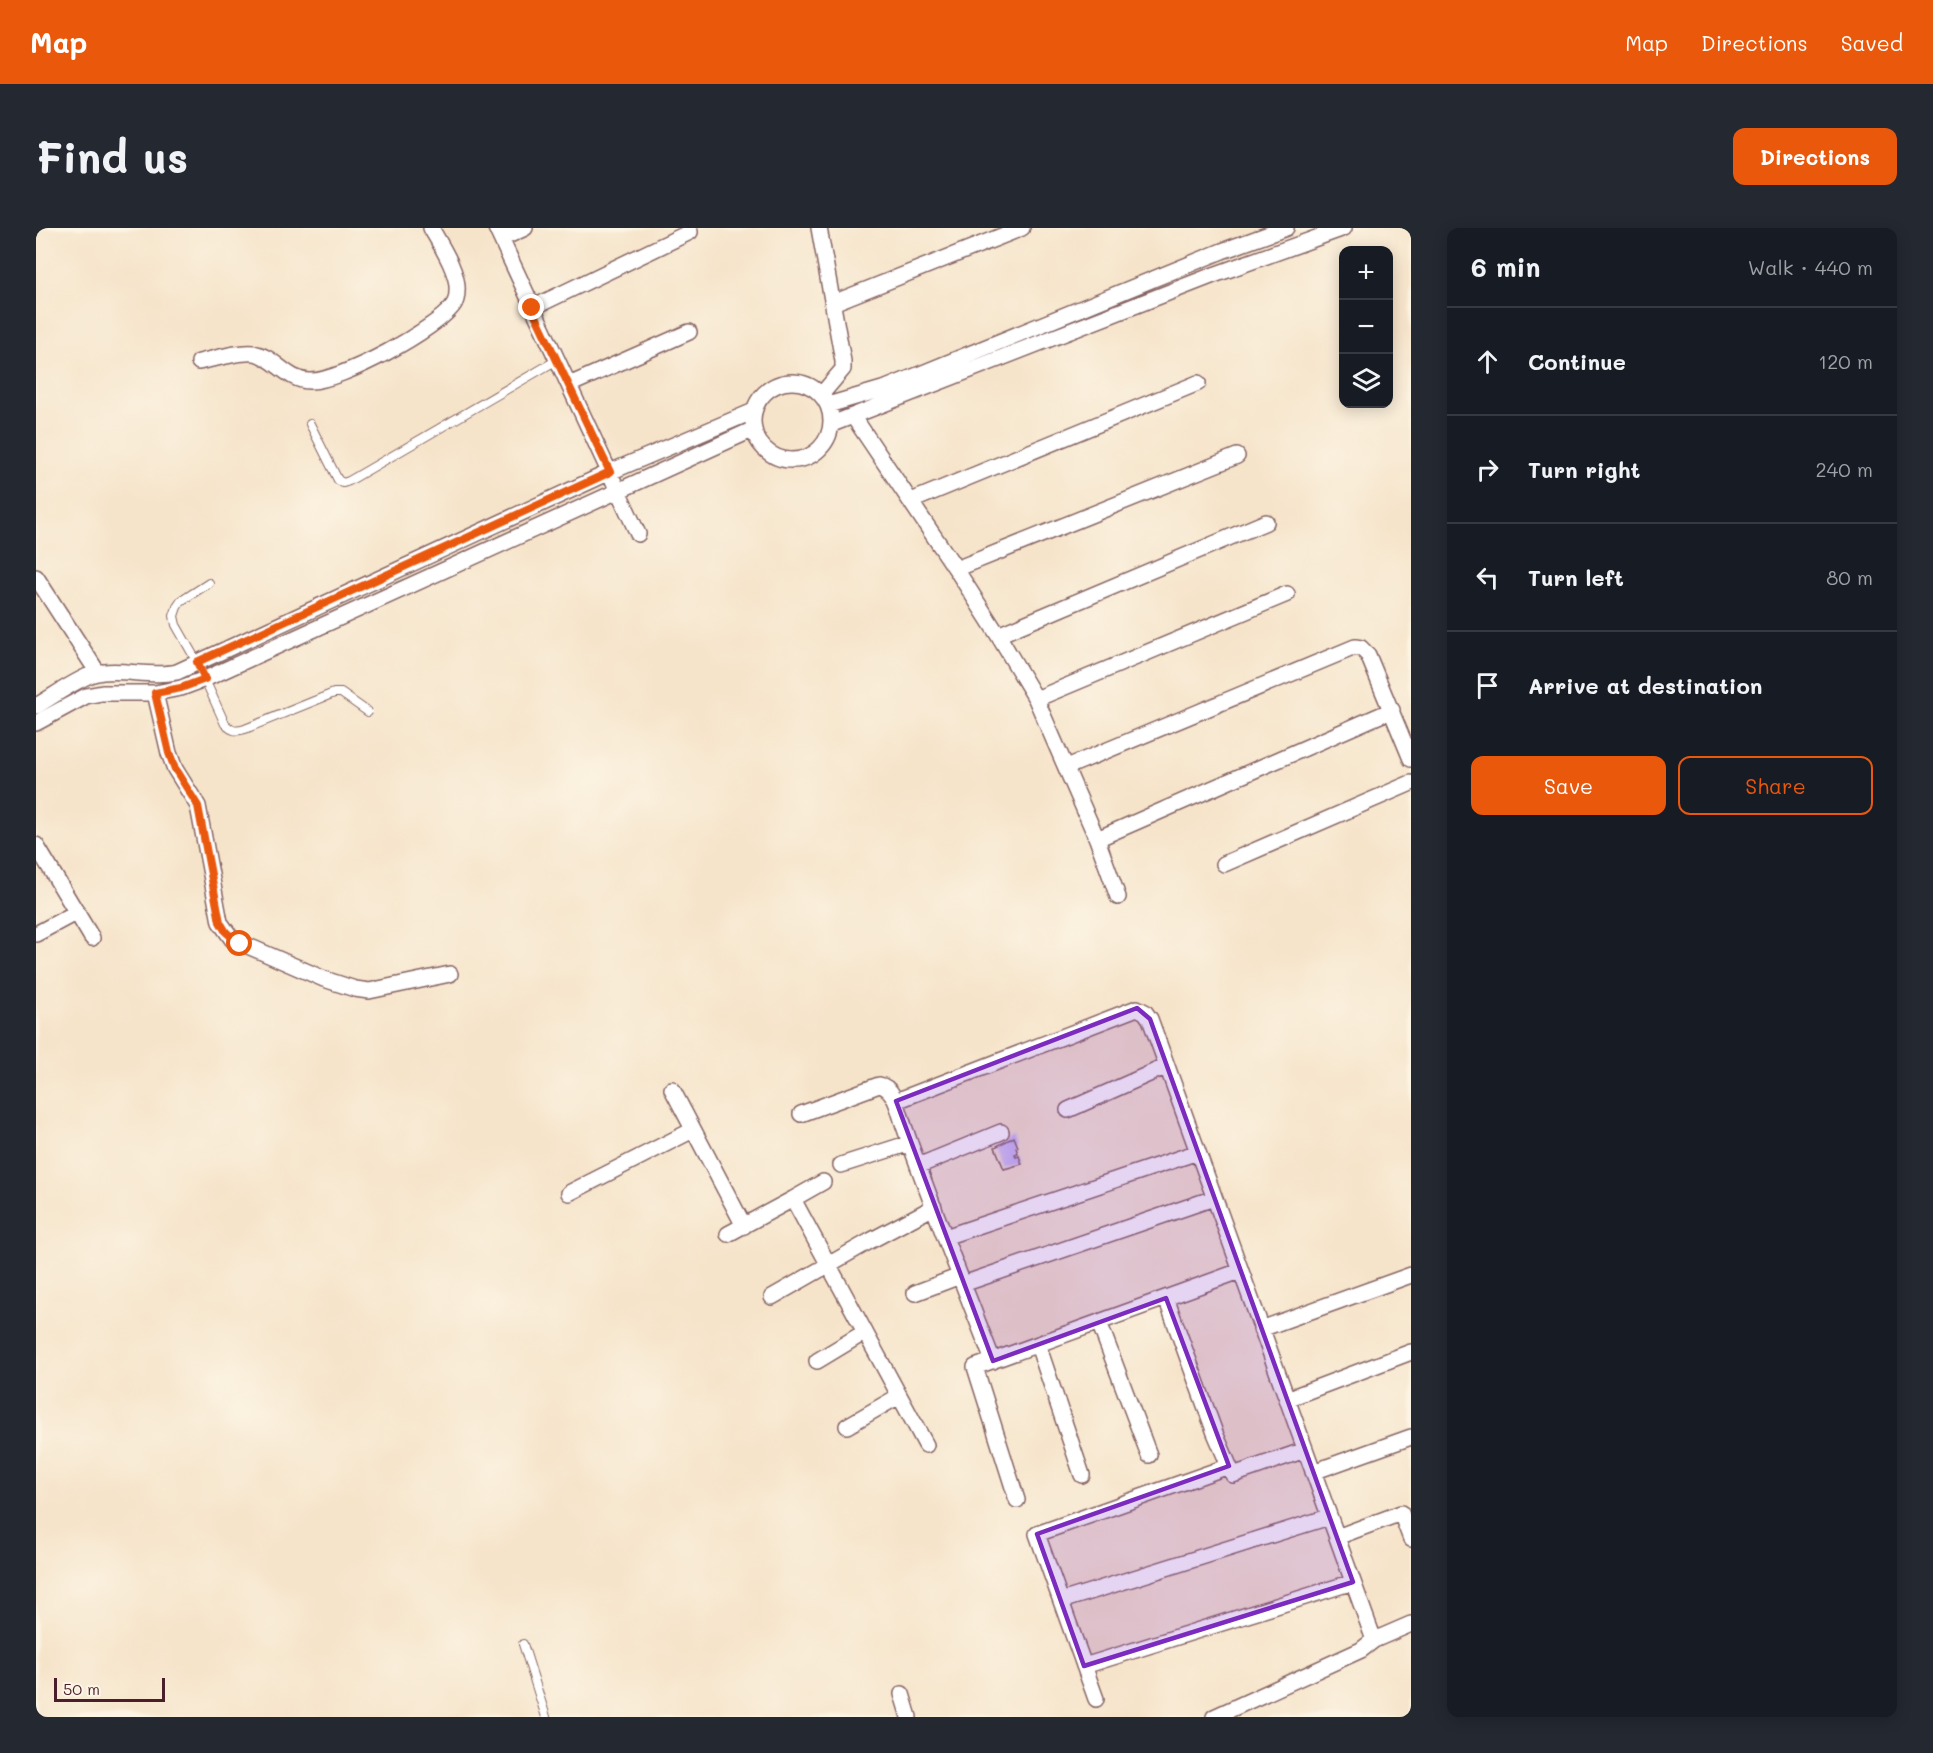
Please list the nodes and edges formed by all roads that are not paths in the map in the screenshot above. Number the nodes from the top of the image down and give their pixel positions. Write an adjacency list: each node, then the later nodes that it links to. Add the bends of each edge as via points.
1 (431, 228): 13 (street, via 458,288 453,304 429,327 326,380 298,379 252,353)
2 (525, 228): 8 (street)
3 (819, 228): 9 (street)
4 (1022, 228): 9 (street)
5 (1286, 228): 16 (street, via 886,388)
6 (1344, 228): 18 (street)
7 (690, 232): 10 (street)
8 (499, 233): 10 (street)
9 (832, 303): 16 (street, via 843,369)
10 (532, 308): 12 (street)
11 (689, 332): 15 (street)
12 (557, 360): 15 (street); 19 (lane, via 343,483)
13 (199, 362)
14 (1198, 383): 25 (street)
15 (568, 385): 23 (street)
16 (824, 400): 17 (street, via 805,384 792,382 768,390); 20 (street)
17 (754, 411): 21 (street); 23 (street)
18 (853, 416): 20 (street); 25 (street)
19 (310, 424)
20 (831, 424): 21 (street, via 823,447 814,455 791,460 769,453)
21 (754, 429): 24 (street)
22 (1237, 456): 28 (street)
23 (610, 472): 24 (street); 34 (street)
24 (618, 492): 27 (street); 36 (street)
25 (911, 501): 28 (street)
26 (1266, 522): 33 (street)
27 (638, 534)
28 (956, 569): 33 (street)
29 (36, 577): 32 (street)
30 (209, 583): 34 (lane, via 182,601 174,616)
31 (1287, 594): 38 (street)
32 (43, 602): 35 (street)
33 (998, 635): 38 (street)
34 (197, 662): 35 (street, via 163,675); 36 (lane)
35 (98, 673): 39 (street)
36 (205, 679): 37 (street); 41 (lane, via 225,724 237,731 334,693 341,693)
37 (155, 693): 42 (street, via 86,696); 53 (street, via 175,769 198,806 220,922 232,939 355,989 369,991)
38 (1036, 699): 44 (street)
39 (36, 706)
40 (1392, 710): 43 (street); 44 (street, via 1368,655 1355,647); 46 (street)
41 (368, 712)
42 (36, 723)
43 (1411, 759)
44 (1066, 767): 46 (street)
45 (1411, 783): 48 (street)
46 (1097, 839): 49 (street)
47 (36, 845): 50 (street)
48 (1224, 864)
49 (1118, 897)
50 (77, 912): 51 (street); 52 (street)
51 (36, 934)
52 (92, 938)
53 (450, 974)
54 (1167, 1066): 56 (street, via 1150,1019 1137,1008); 57 (street); 62 (street)
55 (672, 1089): 59 (street)
56 (896, 1101): 58 (street, via 888,1088 879,1085); 61 (street)
57 (1068, 1110)
58 (801, 1113)
59 (693, 1130): 66 (street); 70 (street)
60 (1001, 1132): 64 (street)
61 (910, 1143): 63 (street); 64 (street)
62 (1198, 1152): 67 (street); 72 (street)
63 (841, 1165)
64 (918, 1166): 69 (street)
65 (823, 1182): 68 (street)
66 (569, 1193)
67 (1214, 1198): 73 (street); 75 (street)
68 (793, 1199): 70 (street); 81 (street)
69 (934, 1207): 72 (street); 77 (street)
70 (744, 1226): 71 (street)
71 (728, 1234)
72 (945, 1237): 75 (street)
73 (1240, 1271): 78 (street); 80 (street)
74 (1411, 1275): 80 (street)
75 (962, 1280): 76 (street); 85 (street)
76 (915, 1293)
77 (772, 1297)
78 (1166, 1298): 79 (street); 93 (street)
79 (1099, 1322): 82 (street); 92 (street)
80 (1261, 1329): 87 (street)
81 (865, 1332): 84 (street); 86 (street)
82 (1038, 1345): 85 (street); 95 (street)
83 (1411, 1352): 87 (street)
84 (817, 1361)
85 (993, 1361): 96 (street, via 975,1367)
86 (899, 1396): 88 (street); 90 (street)
87 (1287, 1399): 91 (street)
88 (848, 1426)
89 (1411, 1437): 94 (street)
90 (926, 1445)
91 (1305, 1450): 93 (street, via 1233,1475); 94 (street)
92 (1149, 1455)
93 (1229, 1466): 101 (street, via 1037,1534)
94 (1313, 1472): 97 (street)
95 (1082, 1475)
96 (1017, 1500)
97 (1329, 1517): 98 (street); 101 (street)
98 (1337, 1537): 99 (street, via 1401,1513); 100 (street)
99 (1411, 1539)
100 (1353, 1582): 103 (street); 105 (street)
101 (1061, 1601): 105 (street)
102 (1411, 1624): 103 (street)
103 (1374, 1640): 110 (street, via 1361,1650)
104 (523, 1644): 108 (lane)
105 (1084, 1666): 107 (street)
106 (902, 1694): 109 (street)
107 (1096, 1699)
108 (546, 1717)
109 (909, 1717)
110 (1214, 1717)

